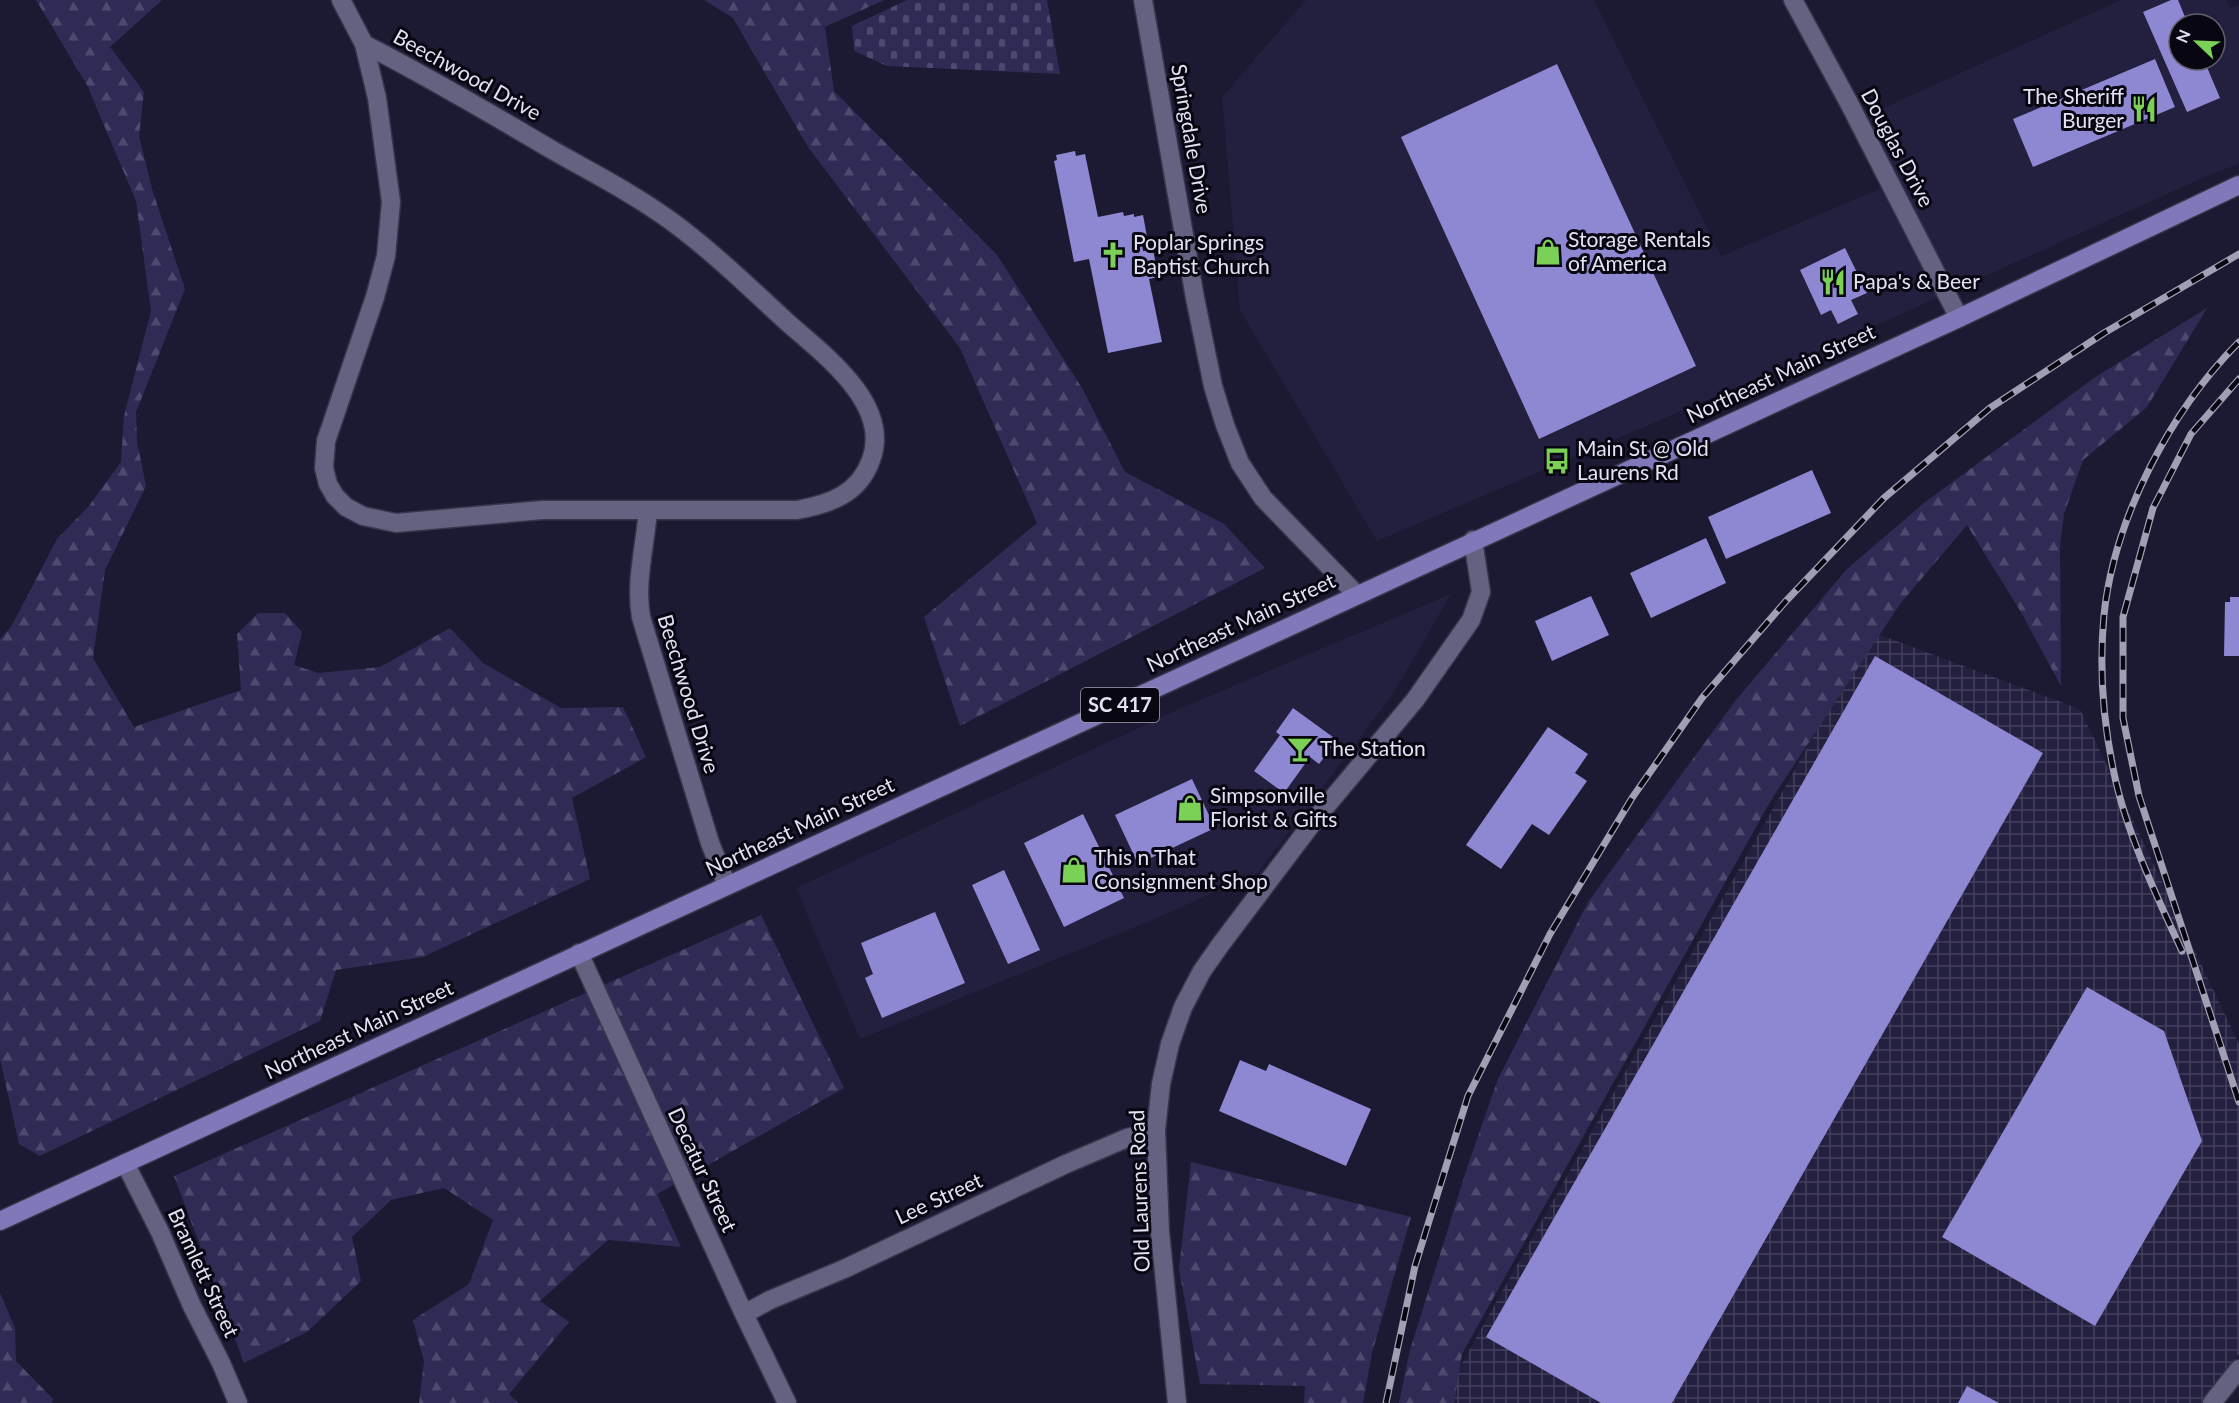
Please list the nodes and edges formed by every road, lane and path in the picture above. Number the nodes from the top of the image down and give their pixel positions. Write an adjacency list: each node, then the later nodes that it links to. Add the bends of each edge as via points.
1 (341, 0): 4 (street)
2 (1143, 0): 9 (street, Springdale Drive, via 1195,298 1225,425 1240,463 1263,498)
3 (1793, 0): 6 (street, Douglas Drive)
4 (364, 45): 7 (street, Beechwood Drive, via 377,98 390,188 390,222 375,297 326,441 324,468 335,496 363,516 396,523 542,510); 7 (street, Beechwood Drive, via 419,72 669,220 847,377 865,402 875,431 873,457 863,478 838,499 797,510)
5 (2239, 185): 6 (main road, Northeast Main Street / SC 417)
6 (1959, 318): 8 (main road, Northeast Main Street / SC 417)
7 (648, 511): 10 (street, Beechwood Drive, via 639,579 641,617 710,843)
8 (1473, 540): 9 (main road, Northeast Main Street / SC 417); 12 (street, Old Laurens Road, via 1481,592 1472,620 1415,700 1317,817 1202,971 1170,1044)
9 (1356, 594): 10 (main road, Northeast Main Street / SC 417)
10 (727, 885): 11 (main road, Northeast Main Street / SC 417)
11 (579, 953): 13 (main road, Northeast Main Street / SC 417); 15 (street, Decatur Street)
12 (1156, 1130): 15 (street, Lee Street, via 1066,1164); 19 (street, Old Laurens Road, via 1160,1232)
13 (124, 1163): 14 (main road, Northeast Main Street / SC 417); 17 (street, Bramlett Street)
14 (0, 1221)
15 (744, 1314): 18 (street, Decatur Street)
16 (2239, 1369): 20 (street)
17 (238, 1403)
18 (787, 1403)
19 (1177, 1403)
20 (2212, 1403)

